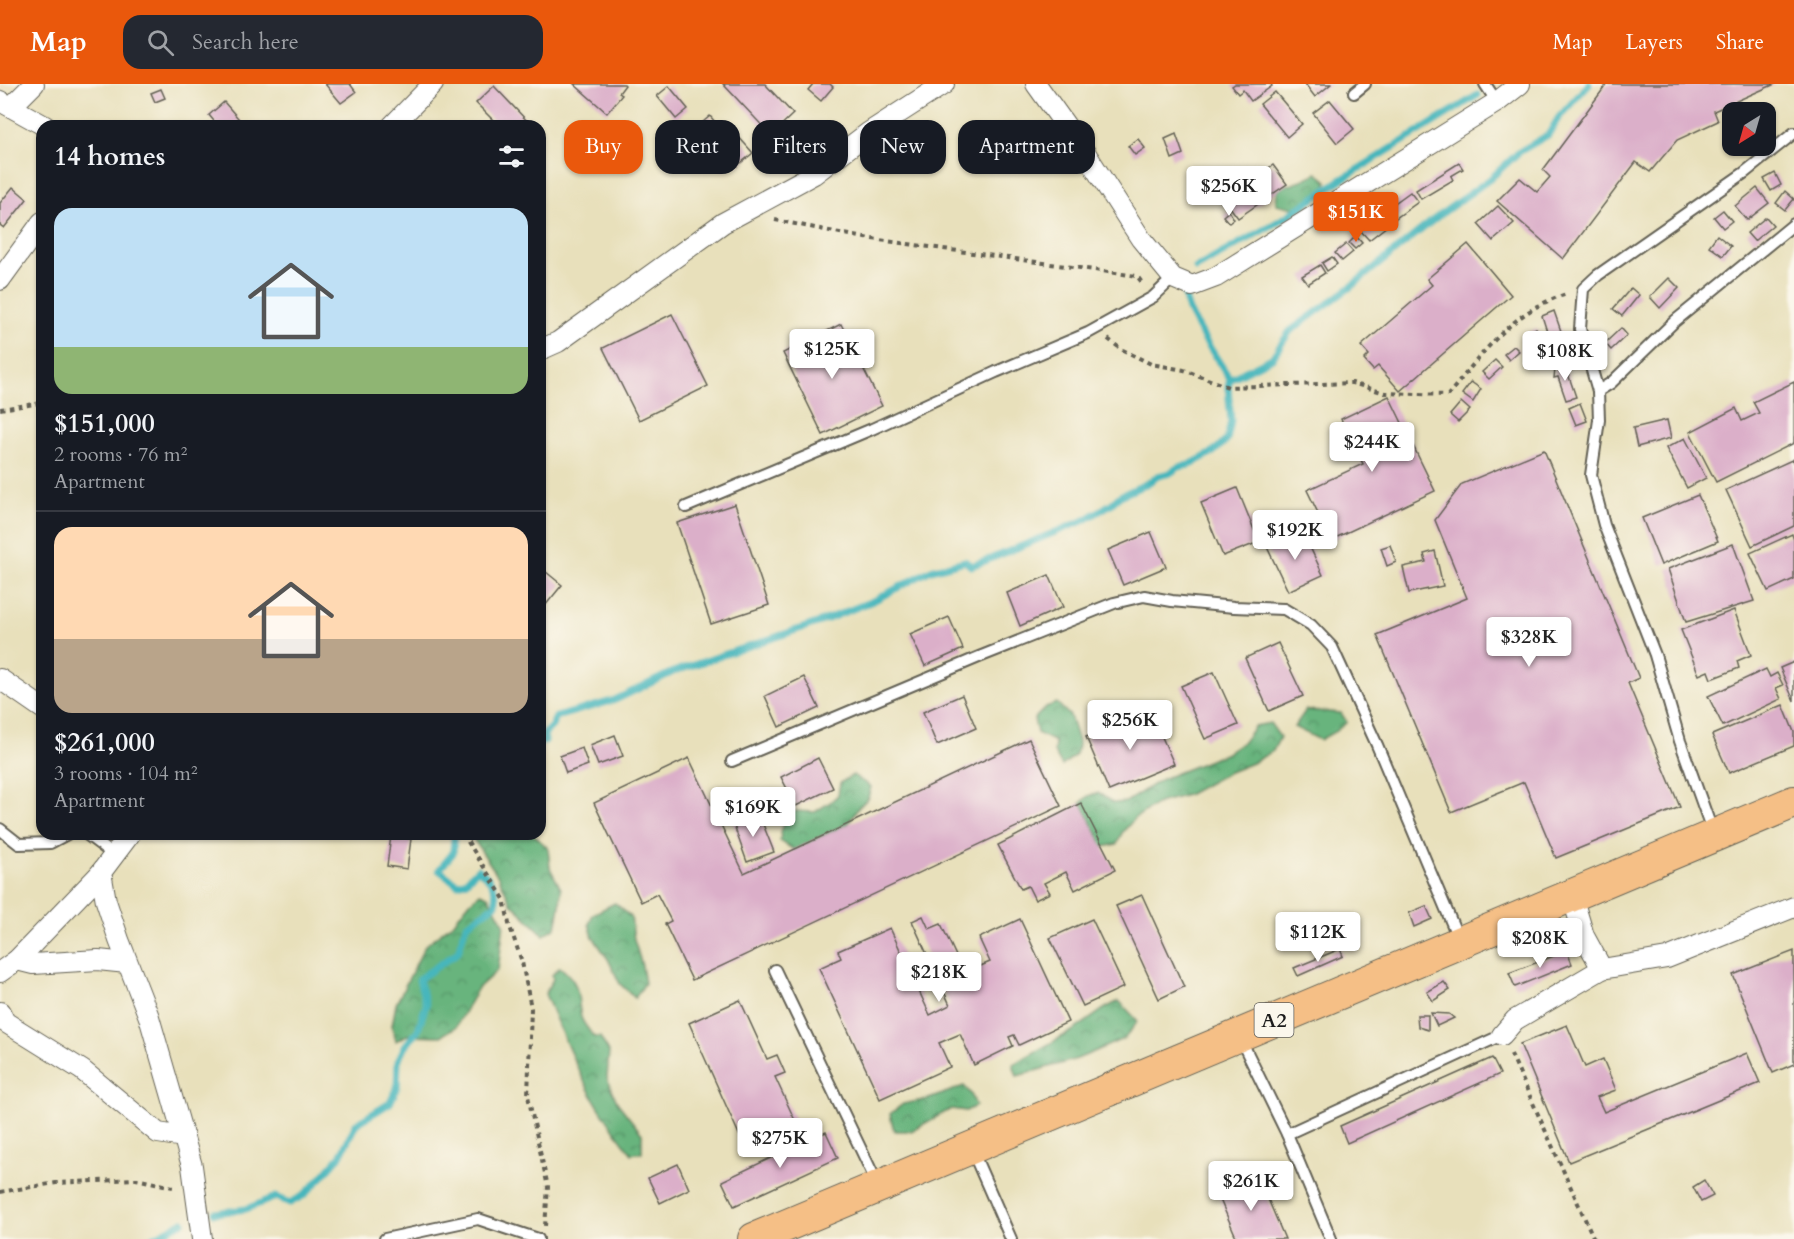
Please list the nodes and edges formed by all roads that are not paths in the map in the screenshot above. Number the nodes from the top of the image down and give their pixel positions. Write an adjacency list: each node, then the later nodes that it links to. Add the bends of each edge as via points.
1 (34, 84): 10 (street)
2 (433, 84): 11 (street)
3 (944, 84): 18 (street, via 814,174 723,224)
4 (1036, 84): 16 (street, via 1141,239)
5 (1365, 84): 8 (lane)
6 (1485, 84): 9 (lane)
7 (1520, 84): 9 (street)
8 (1354, 93)
9 (1497, 102): 16 (street, via 1216,277 1192,286)
10 (6, 104): 12 (street)
11 (398, 120)
12 (36, 121)
13 (1794, 133): 19 (lane, via 1583,289 1580,329)
14 (1794, 224): 19 (lane, via 1675,321)
15 (36, 230): 17 (street)
16 (1173, 278): 20 (lane, via 1153,297 1096,329)
17 (0, 280)
18 (546, 347)
19 (1598, 391): 26 (lane, via 1599,420 1591,474 1604,525 1655,655)
20 (686, 507)
21 (0, 679): 22 (street)
22 (36, 704)
23 (732, 761): 34 (lane, via 1114,603 1144,596 1284,609 1311,625 1332,647)
24 (1794, 802): 26 (main road, A2)
25 (0, 829): 27 (lane, via 19,844)
26 (1714, 836): 32 (main road, A2)
27 (56, 840)
28 (94, 840): 30 (lane)
29 (125, 840): 30 (street)
30 (114, 855): 31 (street)
31 (99, 875): 35 (street); 36 (street)
32 (1572, 896): 34 (main road, A2); 37 (street, via 1584,936)
33 (1794, 907): 37 (street, via 1667,958)
34 (1460, 943): 41 (main road, A2)
35 (17, 960): 36 (street, via 33,964); 39 (street)
36 (128, 963): 44 (street, via 149,1017)
37 (1602, 969): 42 (street, via 1515,1020)
38 (776, 970): 46 (lane)
39 (0, 972)
40 (0, 1012): 44 (street, via 5,1022 82,1070 158,1133)
41 (1239, 1035): 43 (lane); 45 (main road, A2)
42 (1502, 1035): 43 (lane)
43 (1287, 1134): 52 (lane)
44 (184, 1137): 47 (street)
45 (971, 1147): 46 (main road, A2); 51 (lane)
46 (878, 1186): 50 (main road, A2)
47 (202, 1239)
48 (385, 1239): 49 (lane, via 478,1219)
49 (538, 1239)
50 (754, 1239)
51 (1011, 1239)
52 (1331, 1239)

